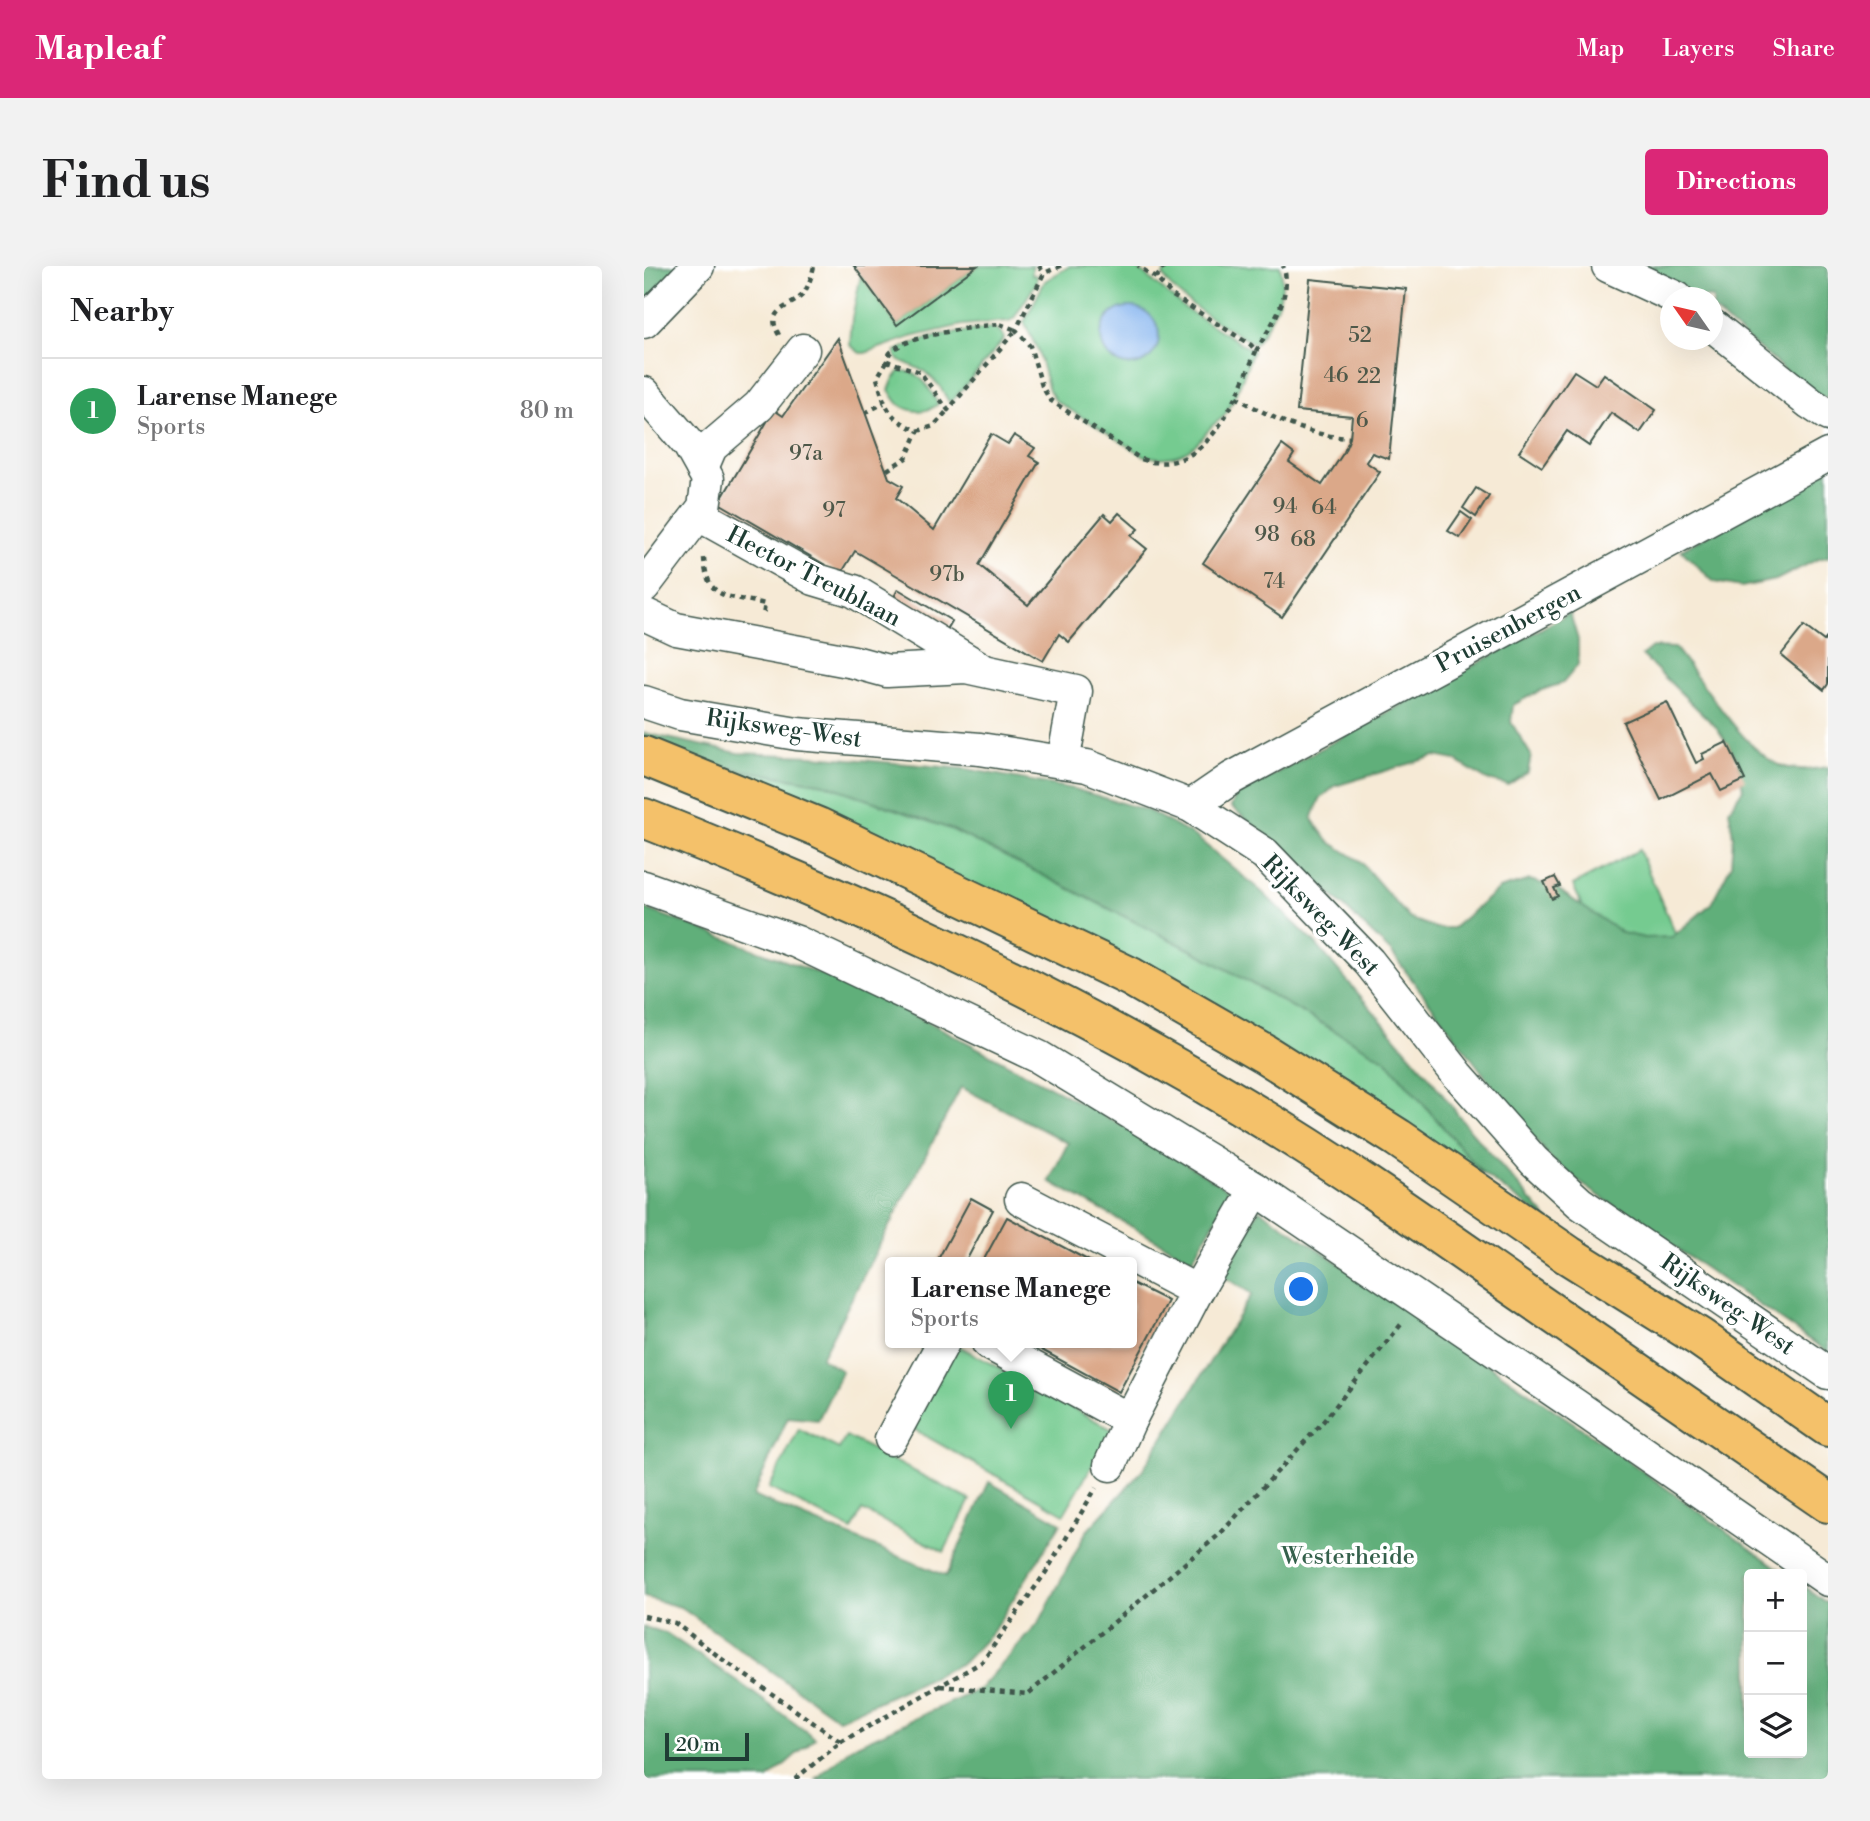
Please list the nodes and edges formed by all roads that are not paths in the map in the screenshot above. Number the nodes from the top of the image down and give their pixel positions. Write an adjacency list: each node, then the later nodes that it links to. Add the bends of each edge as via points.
1 (698, 266): 4 (street)
2 (1608, 266): 3 (street)
3 (1660, 290)
4 (644, 322)
5 (1723, 334): 8 (street)
6 (803, 350): 10 (street, via 760,406 711,447)
7 (644, 393): 10 (street, Hector Treublaan, via 690,445)
8 (1828, 415)
9 (1828, 455): 18 (street, Pruisenbergen, via 1232,778)
10 (702, 468): 11 (street, Hector Treublaan, via 708,479)
11 (707, 520): 12 (street, Hector Treublaan); 14 (street, Hector Treublaan, via 814,579 855,591)
12 (644, 586)
13 (644, 614): 14 (street, Hector Treublaan, via 676,629 887,671 966,667)
14 (984, 671): 17 (street, Hector Treublaan, via 1076,691)
15 (644, 702): 17 (street, Rijksweg-West, via 680,714 797,734 980,749)
16 (644, 756): 30 (highway, via 818,827 1130,977 1265,1054 1398,1138)
17 (1063, 762): 18 (street, Rijksweg-West, via 1087,766)
18 (1191, 806): 28 (street, Rijksweg-West, via 1274,864 1369,962 1458,1075 1535,1161 1580,1203)
19 (644, 818): 33 (highway, via 812,887 959,955 1239,1104 1369,1186)
20 (644, 887): 21 (street, via 797,942 1039,1057)
21 (1256, 1189): 25 (street); 34 (street)
22 (1021, 1199): 23 (street)
23 (1132, 1257)
24 (1137, 1260): 25 (street)
25 (1197, 1291): 29 (street)
26 (940, 1348): 31 (street)
27 (997, 1348): 29 (street)
28 (1828, 1373)
29 (1130, 1420): 32 (street)
30 (1828, 1427)
31 (891, 1439)
32 (1110, 1465)
33 (1828, 1503)
34 (1828, 1580)

